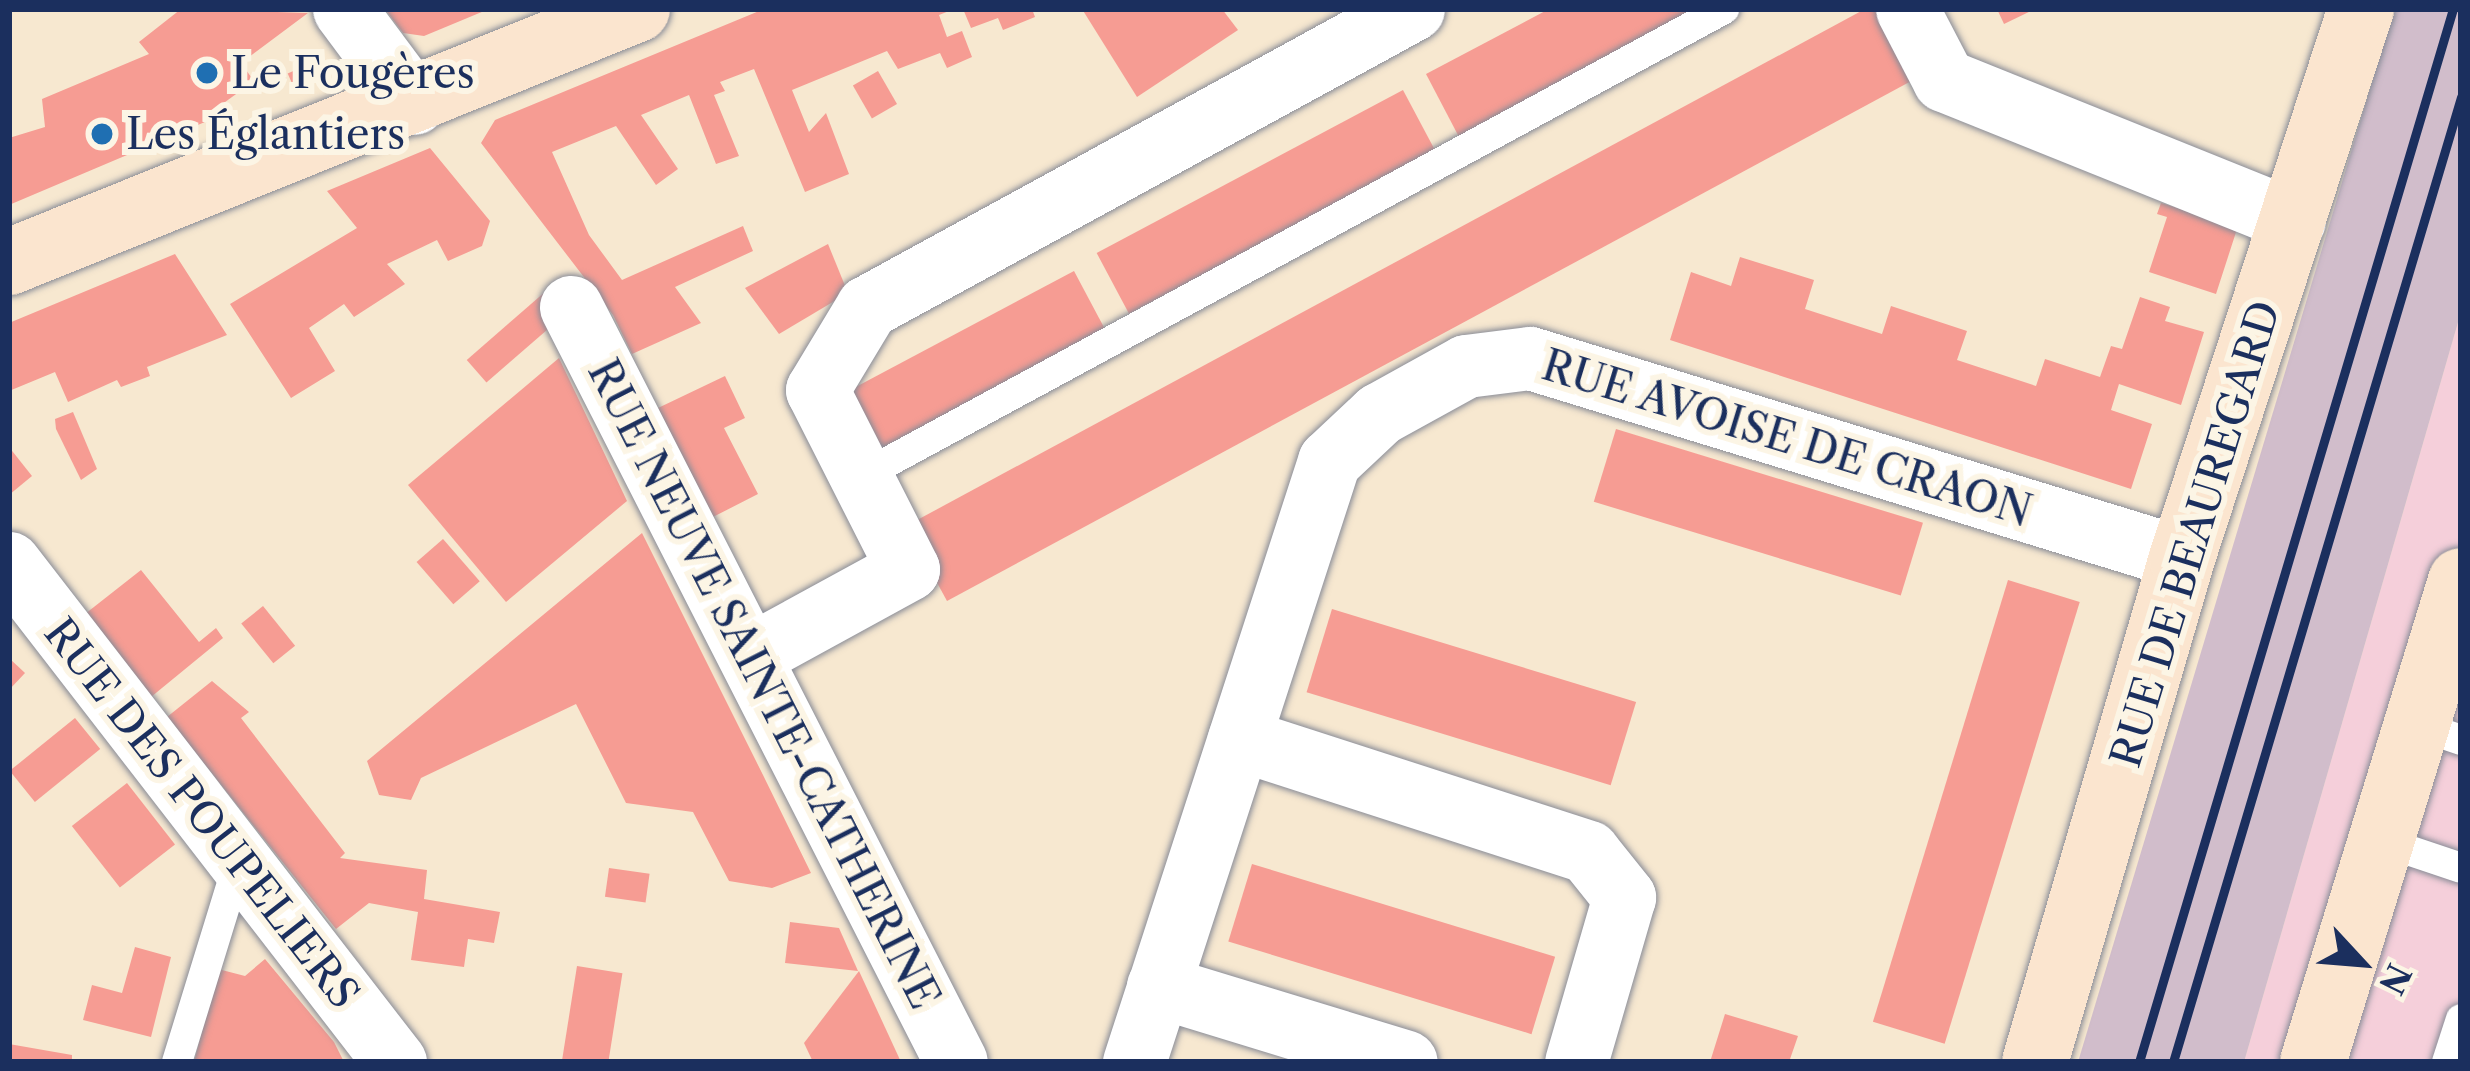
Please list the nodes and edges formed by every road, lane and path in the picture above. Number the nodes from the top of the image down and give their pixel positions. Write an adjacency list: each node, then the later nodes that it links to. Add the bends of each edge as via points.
1 (344, 9): 7 (street)
2 (1413, 9): 11 (street, via 867,307 817,390)
3 (1724, 9): 11 (lane)
4 (1907, 9): 8 (street, via 1944,80)
5 (2361, 9): 8 (street, RUE DE BEAUREGARD)
6 (598, 16): 7 (street)
7 (414, 104): 9 (street)
8 (2294, 221): 12 (street, RUE DE BEAUREGARD)
9 (9, 262)
10 (572, 307): 15 (street, RUE NEUVE SAINTE-CATHERINE)
11 (860, 477): 15 (street, via 908,569)
12 (2182, 559): 17 (street, RUE AVOISE DE CRAON, via 1531,358 1466,366 1379,414 1329,461); 29 (street, RUE DE BEAUREGARD)
13 (9, 563): 19 (street, RUE DES POUPELIERS)
14 (2461, 581): 16 (street)
15 (751, 655): 25 (street, RUE NEUVE SAINTE-CATHERINE)
16 (2439, 733): 18 (street)
17 (1239, 739): 21 (street, RUE AVOISE DE CRAON); 28 (street, via 1588,852 1624,897)
18 (2381, 841): 20 (lane); 30 (street)
19 (239, 861): 23 (lane); 24 (street, RUE DES POUPELIERS)
20 (2461, 868)
21 (1158, 986): 26 (street, RUE AVOISE DE CRAON); 27 (street)
22 (2461, 1018): 31 (lane)
23 (177, 1062)
24 (394, 1062)
25 (956, 1062)
26 (1134, 1062)
27 (1406, 1062)
28 (1576, 1062)
29 (2035, 1062)
30 (2314, 1062)
31 (2446, 1062)

